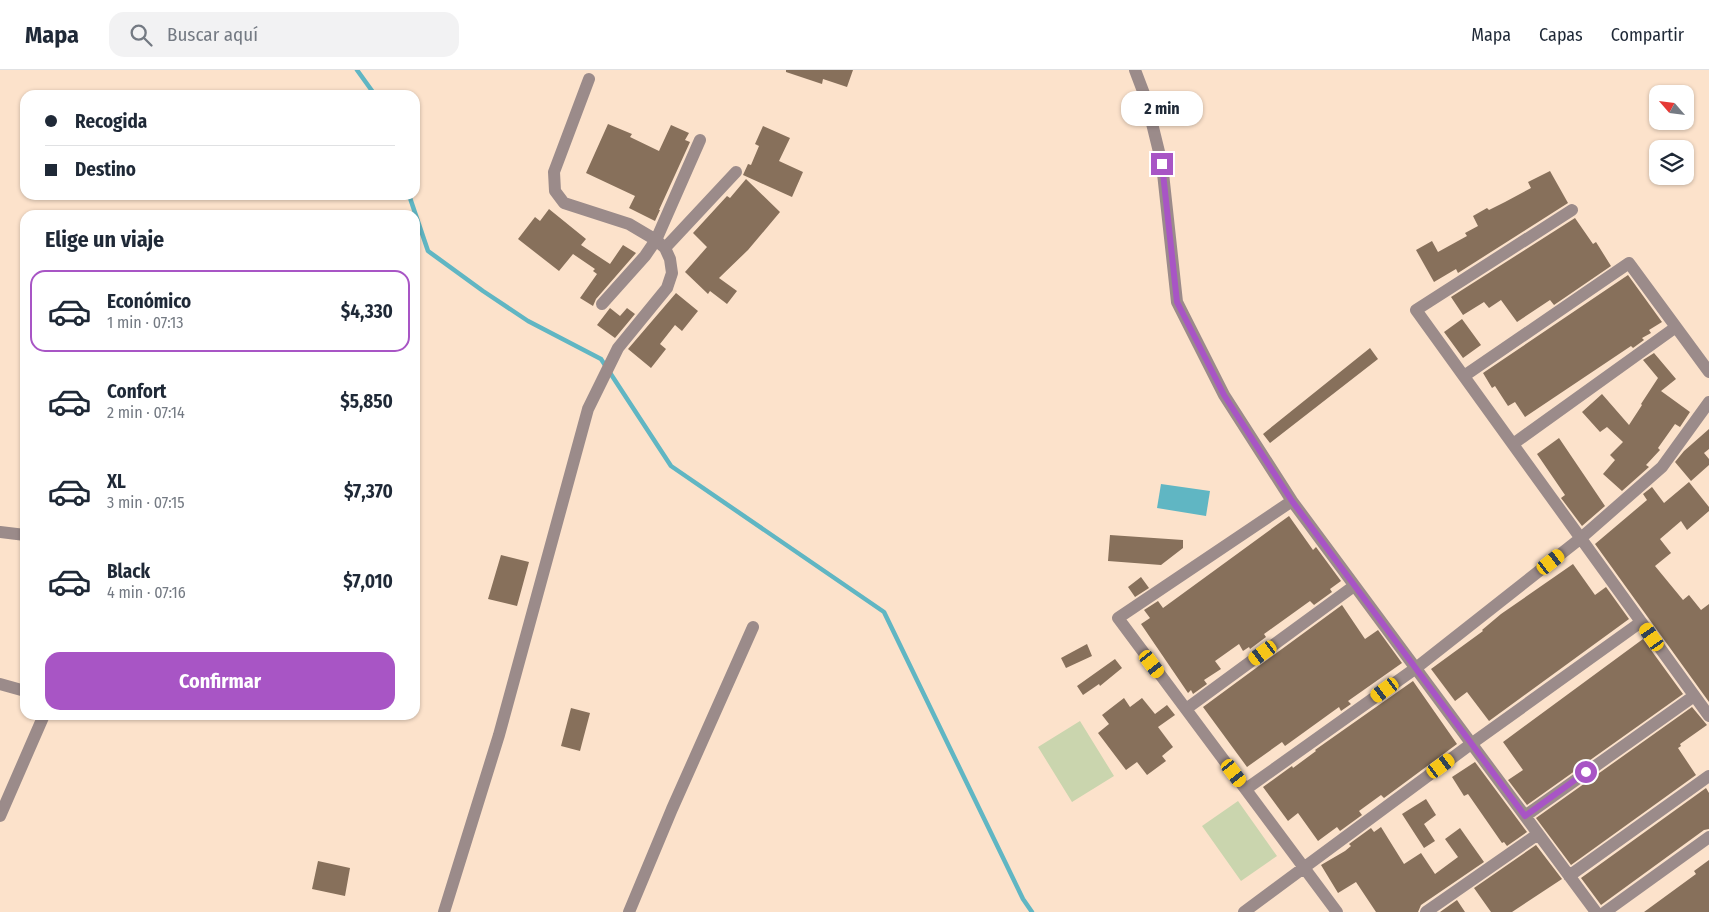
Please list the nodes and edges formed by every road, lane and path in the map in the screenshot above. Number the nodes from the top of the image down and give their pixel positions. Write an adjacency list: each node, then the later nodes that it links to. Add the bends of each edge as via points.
1 (1135, 70): 13 (street, via 1146,99 1162,164 1177,302 1224,395)
2 (589, 78): 6 (street, via 554,172 555,191 564,203 630,224)
3 (700, 140): 6 (street)
4 (736, 172): 6 (street)
5 (1572, 210): 10 (street, via 1416,310)
6 (661, 244): 7 (street, via 645,256); 36 (street, via 670,259 672,273 667,288 618,348 588,409 499,735)
7 (602, 304)
8 (1676, 327): 9 (street); 10 (street, via 1629,263); 12 (street)
9 (1709, 372)
10 (1464, 376): 12 (street)
11 (1709, 402): 16 (street, via 1662,467)
12 (1513, 444): 16 (street)
13 (1292, 501): 17 (street); 24 (street, via 1118,618)
14 (0, 532): 15 (street)
15 (20, 534)
16 (1581, 538): 18 (street); 20 (street)
17 (1354, 586): 20 (street); 24 (street)
18 (1641, 622): 23 (street); 27 (street)
19 (753, 627): 37 (street)
20 (1416, 668): 27 (street); 29 (street)
21 (0, 684): 22 (street)
22 (20, 689)
23 (1694, 696): 25 (street); 31 (street)
24 (1186, 709): 29 (street)
25 (1709, 716)
26 (42, 720): 30 (street)
27 (1472, 744): 31 (street); 34 (street)
28 (1709, 776): 35 (street)
29 (1246, 789): 34 (street)
30 (0, 816)
31 (1525, 816): 32 (street)
32 (1538, 834): 35 (street); 40 (street)
33 (1709, 837): 42 (street)
34 (1304, 867): 38 (street); 39 (street)
35 (1569, 876): 41 (street)
36 (444, 912)
37 (629, 912)
38 (1244, 912)
39 (1337, 912)
40 (1426, 912)
41 (1596, 912)
42 (1605, 912)

